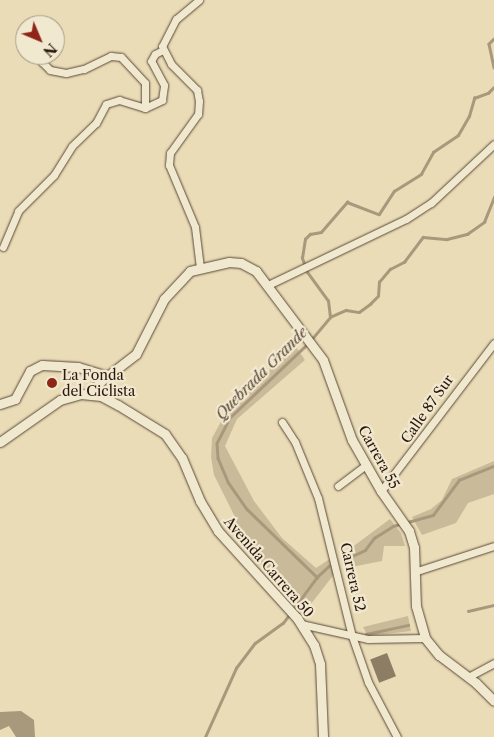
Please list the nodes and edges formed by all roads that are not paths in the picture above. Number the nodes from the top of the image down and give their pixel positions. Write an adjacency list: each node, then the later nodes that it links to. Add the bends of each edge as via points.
1 (199, 0): 2 (street, via 176,19 165,34)
2 (163, 50): 4 (street, via 151,61 164,85 164,96 160,102); 7 (street, via 171,64 197,90 199,101 198,114 170,153 169,165 195,227)
3 (45, 65): 4 (street, via 50,70 66,73 84,69 111,56 121,57 145,83)
4 (145, 108): 6 (street, via 116,100 106,104 96,123 72,146 54,175 18,211)
5 (494, 144): 8 (street, via 431,203 406,219)
6 (3, 246)
7 (200, 266): 8 (street, Carrera 55, via 241,263 256,271); 10 (street, via 181,279 164,299 131,359)
8 (268, 286): 15 (street, Carrera 55, via 316,350)
9 (494, 343): 17 (street, Calle 87 Sur)
10 (107, 376): 11 (street); 12 (street, via 78,367 42,365 30,371 15,399)
11 (90, 394): 14 (street, via 60,400); 20 (street, Avenida Carrera 50, via 135,413 165,434 182,458 200,501 218,531)
12 (0, 404)
13 (282, 422): 21 (street, Carrera 52, via 295,442 318,498)
14 (0, 442)
15 (366, 466): 16 (street); 17 (street, Carrera 55)
16 (338, 486)
17 (381, 491): 19 (street, Carrera 55, via 409,531 414,547)
18 (494, 546): 19 (street)
19 (414, 572): 22 (street, Carrera 55, via 416,606)
20 (299, 621): 21 (street); 26 (street, Avenida Carrera 50, via 314,645 320,664)
21 (352, 636): 22 (street, via 378,640 408,636); 27 (street, Carrera 52, via 374,697)
22 (425, 638): 24 (street, Carrera 55, via 439,655)
23 (494, 663): 24 (street)
24 (468, 677): 25 (street, Carrera 55)
25 (494, 701)
26 (323, 737)
27 (397, 737)

